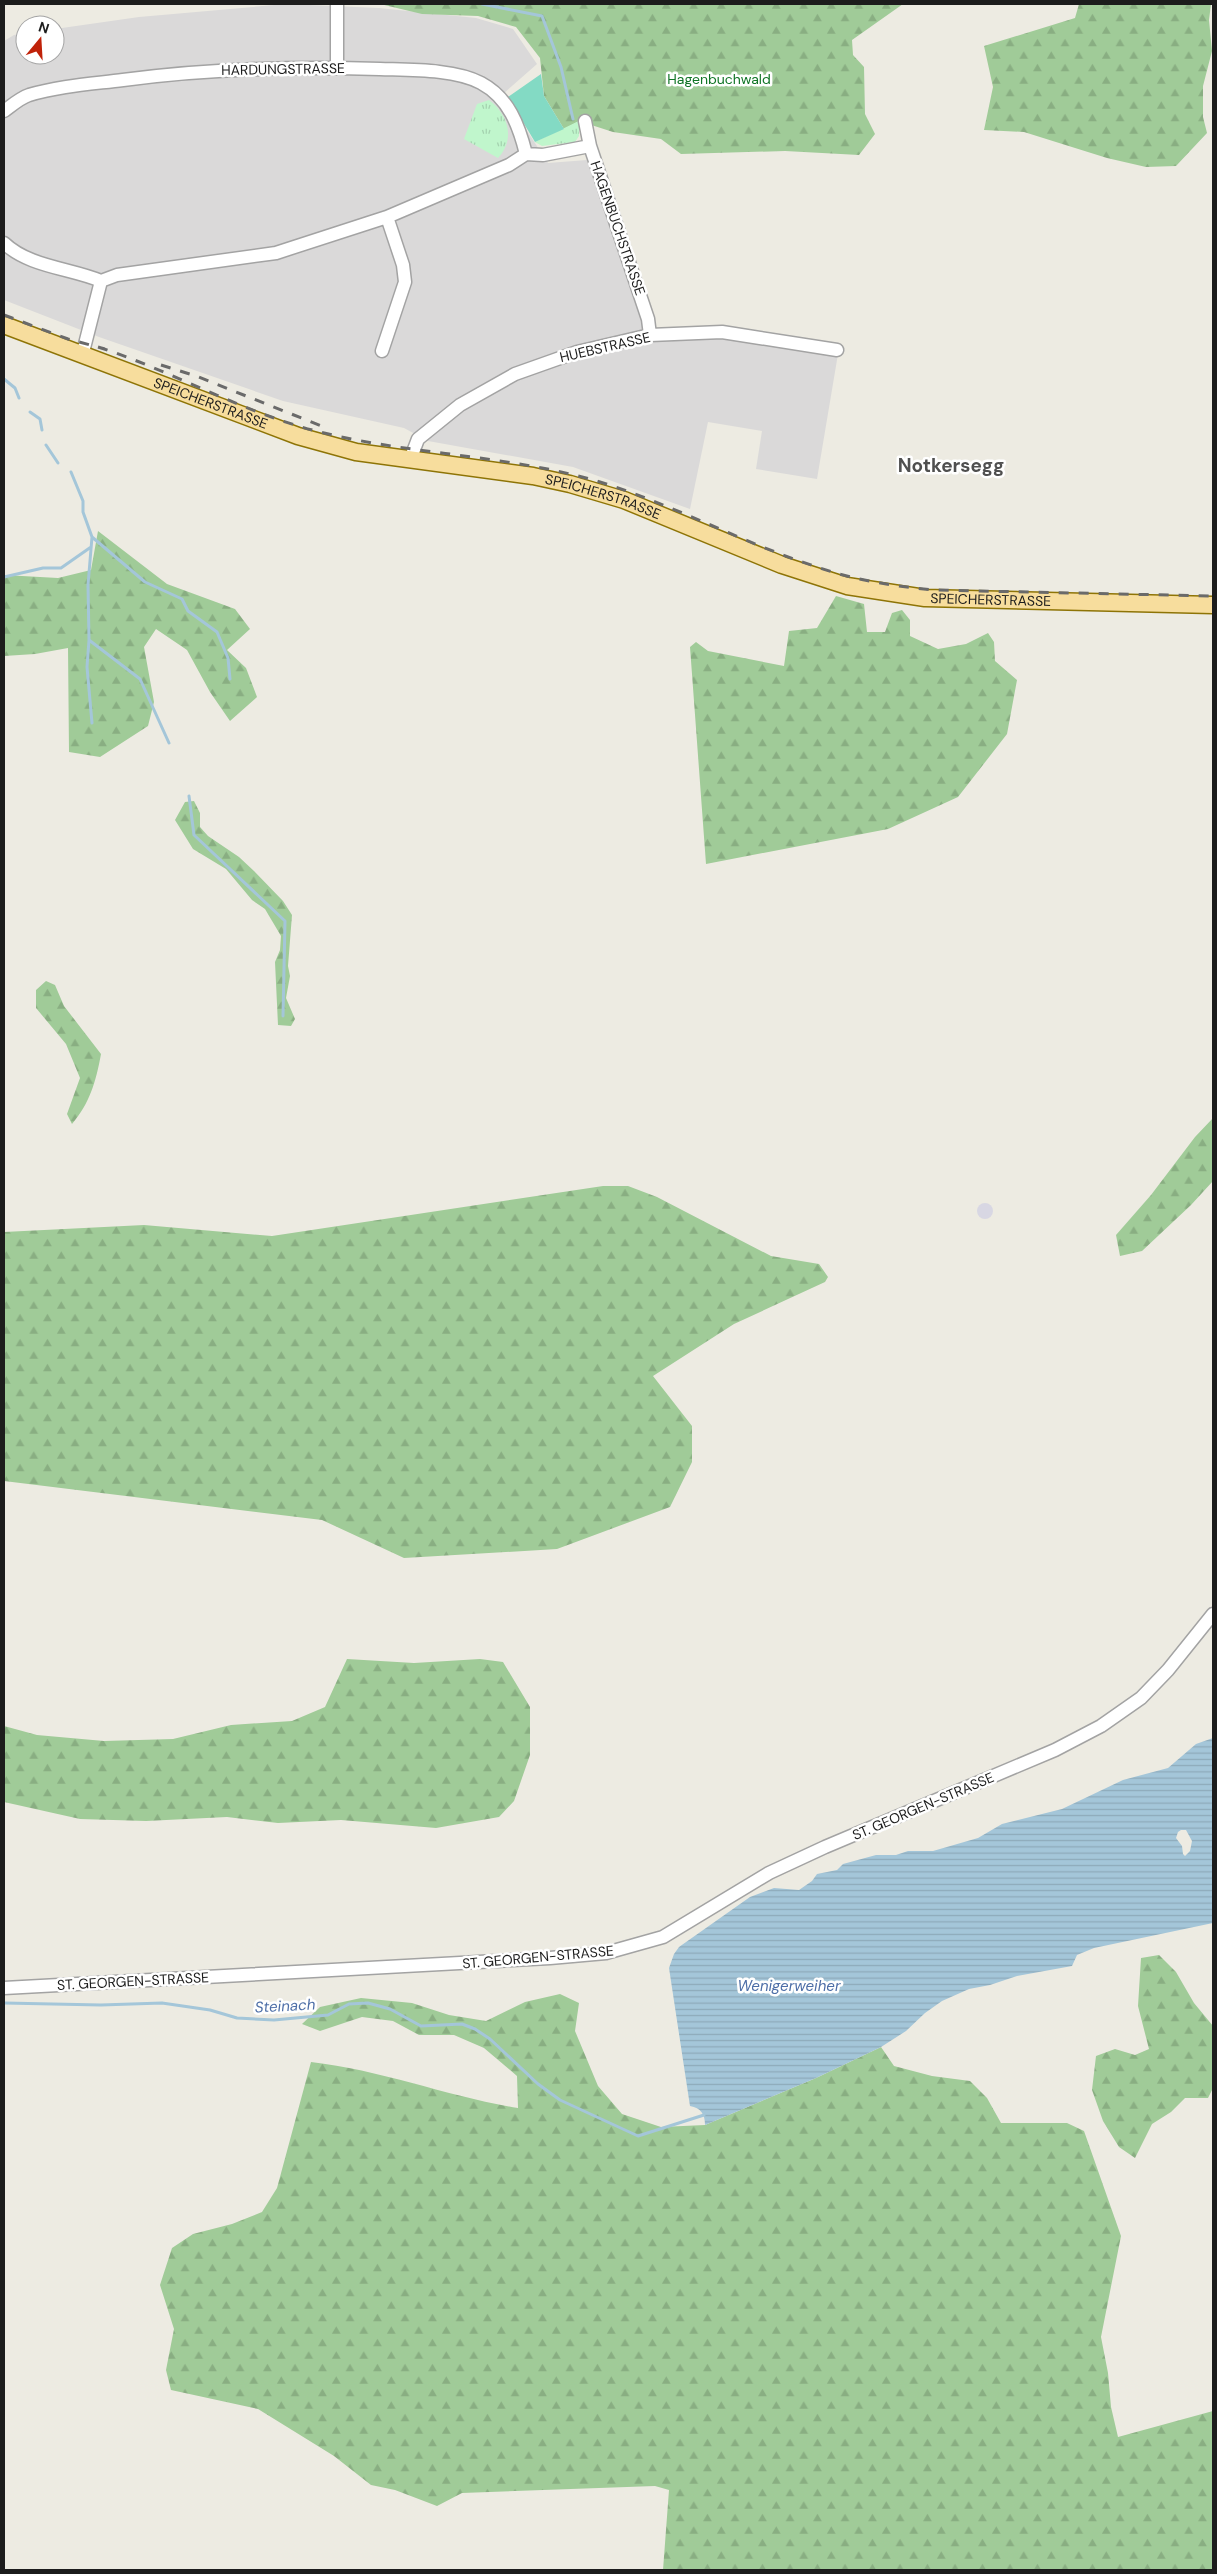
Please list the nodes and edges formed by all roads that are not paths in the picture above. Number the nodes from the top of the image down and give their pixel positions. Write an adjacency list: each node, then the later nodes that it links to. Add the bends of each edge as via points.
1 (337, 4): 2 (street)
2 (337, 68): 3 (street, HARDUNGSTRASSE, via 175,73 53,89 26,96); 6 (street, HARDUNGSTRASSE, via 414,70 461,76 481,83 507,106 517,122)
3 (4, 112)
4 (585, 121): 5 (street, HAGENBUCHSTRASSE)
5 (590, 146): 6 (street, via 543,155); 11 (street, HAGENBUCHSTRASSE, via 648,319)
6 (526, 154): 7 (street, via 509,165)
7 (387, 217): 9 (street, via 276,253); 12 (street, via 403,265 405,282)
8 (4, 243): 9 (street, via 31,259)
9 (101, 281): 14 (street)
10 (4, 325): 14 (main road, SPEICHERSTRASSE)
11 (650, 335): 13 (street, HUEBSTRASSE, via 722,332); 15 (street, HUEBSTRASSE, via 576,352 515,374 460,405 428,430 414,444)
12 (382, 350)
13 (837, 350)
14 (82, 356): 15 (main road, SPEICHERSTRASSE, via 298,436 356,452)
15 (410, 460): 16 (main road, SPEICHERSTRASSE, via 533,476 600,492 782,565 847,586 881,593 986,602)
16 (1213, 606)
17 (1213, 1614): 18 (street, ST. GEORGEN-STRASSE, via 1141,1698 1101,1726 1055,1750 769,1873 673,1932 626,1950 540,1959)
18 (4, 1988)

